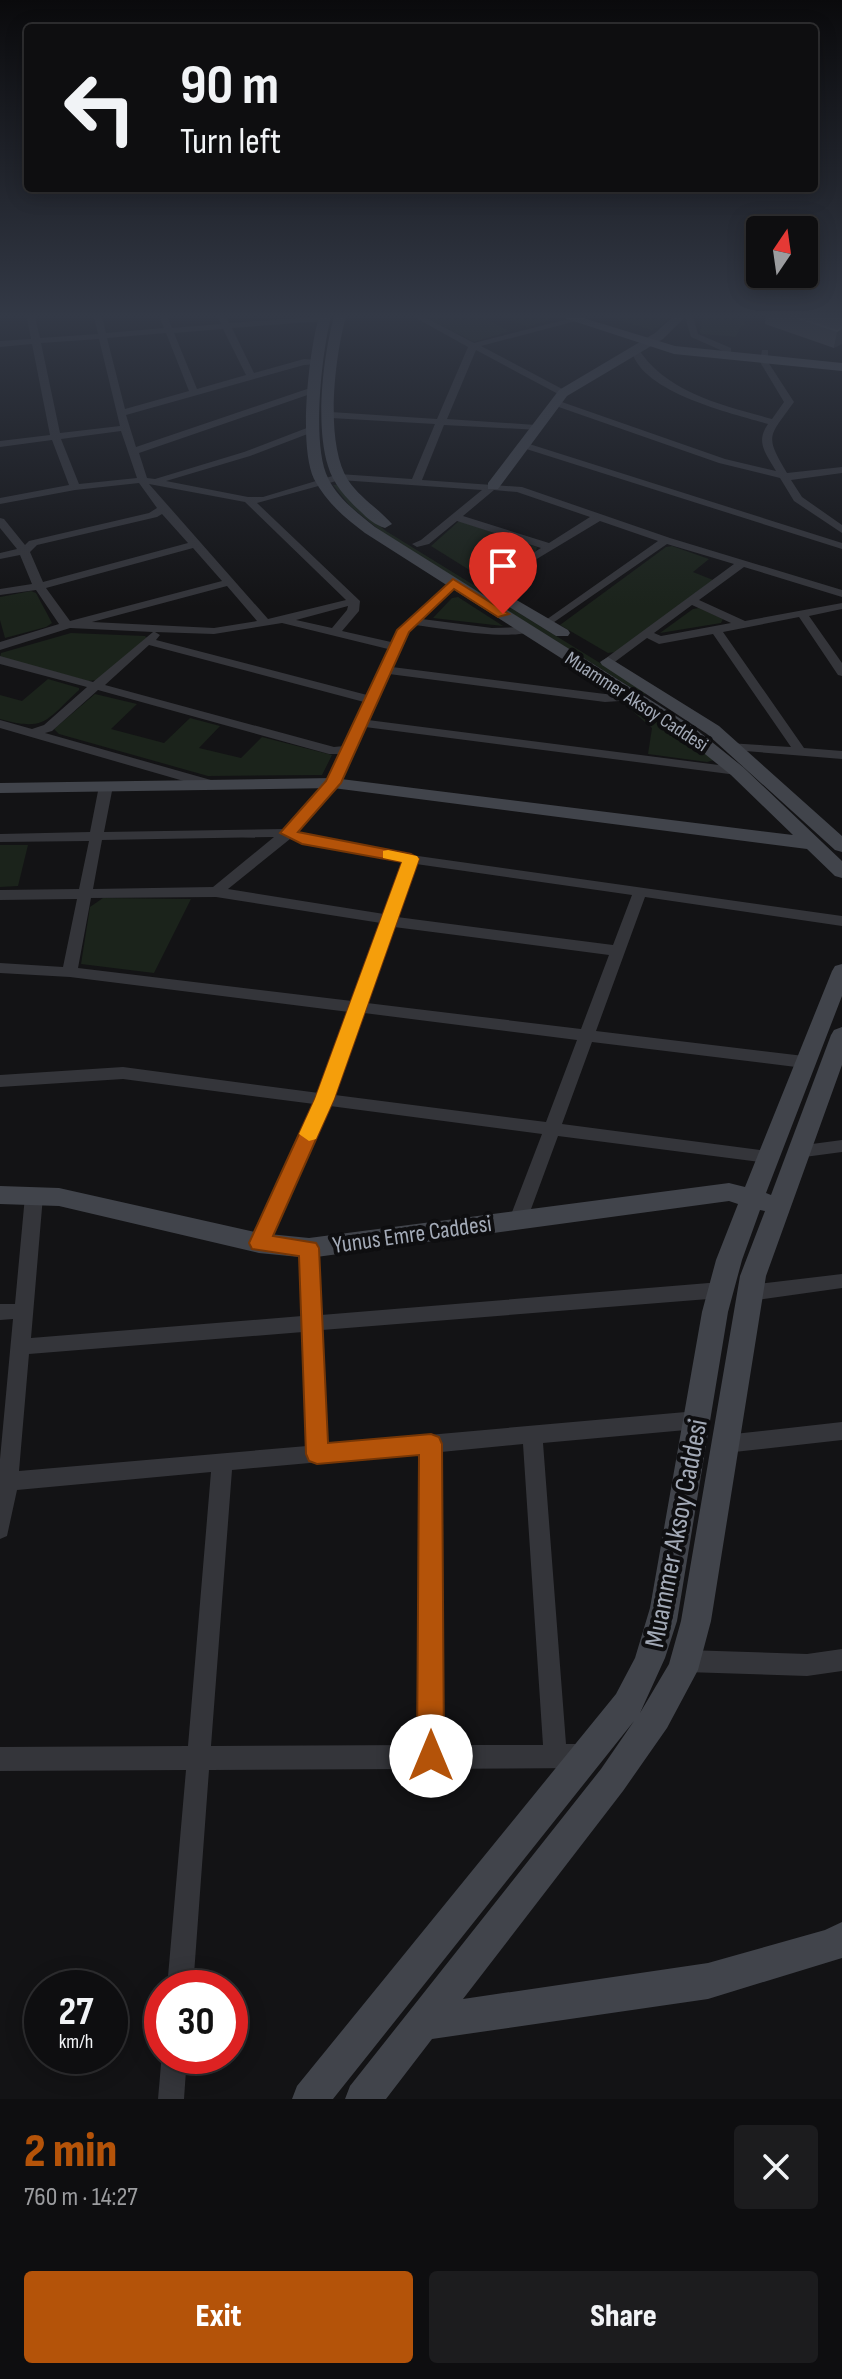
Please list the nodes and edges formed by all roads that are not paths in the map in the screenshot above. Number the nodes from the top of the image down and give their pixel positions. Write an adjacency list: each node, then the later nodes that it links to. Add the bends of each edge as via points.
1 (50, 411): 18 (street)
2 (129, 411): 11 (street)
3 (252, 411): 21 (street)
4 (315, 411): 16 (main road, Muammer Aksoy Caddesi)
5 (331, 411): 12 (main road)
6 (444, 411): 13 (street)
7 (550, 411): 17 (main road)
8 (593, 411): 23 (street, via 722,461)
9 (737, 411): 14 (street)
10 (781, 411): 14 (street)
11 (122, 413): 15 (street)
12 (331, 415): 13 (street); 26 (main road)
13 (439, 421): 17 (street); 27 (street)
14 (772, 422): 23 (street, via 767,448)
15 (125, 428): 18 (street); 21 (street)
16 (315, 428): 25 (street); 26 (main road, Muammer Aksoy Caddesi, via 315,463)
17 (536, 428): 20 (main road)
18 (56, 438): 19 (street); 29 (street)
19 (0, 444)
20 (523, 445): 28 (main road); 40 (street)
21 (135, 451): 24 (street)
22 (842, 470): 23 (street)
23 (783, 476): 36 (street, via 798,499)
24 (143, 480): 25 (street); 29 (street); 32 (street)
25 (158, 480): 30 (street)
26 (332, 480): 27 (street); 30 (street); 39 (main road); 46 (main road, Muammer Aksoy Caddesi, via 354,518)
27 (416, 481): 28 (street)
28 (493, 486): 33 (street); 34 (street)
29 (75, 487): 31 (street)
30 (248, 500): 51 (street)
31 (0, 501)
32 (164, 508): 38 (street); 42 (street, via 33,543)
33 (600, 516): 37 (street); 41 (street)
34 (455, 517): 39 (street); 41 (street)
35 (1, 523): 42 (street)
36 (842, 530)
37 (666, 540): 44 (street); 59 (street)
38 (196, 544): 45 (street); 47 (street)
39 (417, 544): 48 (main road)
40 (842, 546)
41 (550, 547): 48 (street)
42 (24, 551): 43 (street); 47 (street)
43 (0, 556)
44 (741, 564): 50 (street); 52 (street)
45 (230, 582): 56 (street); 58 (street)
46 (453, 583): 57 (street); 62 (main road, Muammer Aksoy Caddesi)
47 (39, 586): 49 (street); 58 (street)
48 (487, 586): 59 (main road)
49 (0, 592)
50 (842, 594)
51 (354, 601): 55 (street); 64 (street, via 353,611)
52 (692, 601): 60 (street); 65 (street)
53 (842, 606): 54 (street)
54 (802, 614): 60 (street); 72 (street)
55 (282, 620): 56 (street); 64 (street)
56 (264, 621): 61 (street, via 214,631)
57 (412, 621): 62 (street); 68 (street)
58 (65, 624): 61 (street); 67 (street)
59 (547, 624): 70 (main road)
60 (745, 625): 63 (street)
61 (160, 630): 66 (street)
62 (527, 630): 74 (main road, Muammer Aksoy Caddesi)
63 (716, 630): 65 (street, via 659,640); 82 (street)
64 (334, 633): 68 (street)
65 (647, 634): 70 (street)
66 (147, 641): 73 (street); 75 (street)
67 (0, 646)
68 (396, 647): 71 (street)
69 (0, 660): 73 (street)
70 (608, 661): 80 (main road)
71 (385, 670): 74 (street, via 605,698); 75 (street)
72 (842, 672)
73 (96, 686): 79 (street); 81 (street, via 334,751)
74 (635, 696): 84 (main road, Muammer Aksoy Caddesi)
75 (371, 700): 76 (street)
76 (360, 723): 81 (street); 84 (street)
77 (0, 724): 79 (street)
78 (0, 734): 79 (street)
79 (35, 734): 86 (street)
80 (733, 746): 82 (street); 93 (main road)
81 (349, 749): 85 (street)
82 (800, 751): 83 (street)
83 (842, 755)
84 (737, 771): 92 (main road, Muammer Aksoy Caddesi)
85 (333, 783): 86 (main road); 89 (street); 92 (main road)
86 (213, 785): 87 (main road)
87 (106, 786): 88 (main road); 90 (street)
88 (0, 788)
89 (288, 833): 90 (street); 94 (street); 96 (street)
90 (96, 836): 91 (street); 98 (street)
91 (0, 838)
92 (815, 844): 95 (main road, Muammer Aksoy Caddesi)
93 (842, 846)
94 (411, 859): 97 (street); 100 (street)
95 (842, 872)
96 (216, 892): 98 (street); 100 (street)
97 (640, 892): 101 (street); 102 (street)
98 (85, 894): 99 (street); 105 (street)
99 (0, 895)
100 (388, 921): 102 (street); 106 (street)
101 (842, 921)
102 (618, 951): 107 (street)
103 (0, 968): 105 (street)
104 (842, 971): 109 (main road)
105 (70, 972): 106 (street)
106 (358, 1007): 107 (street); 111 (street)
107 (587, 1035): 109 (street); 112 (street)
108 (842, 1035): 114 (main road)
109 (804, 1062): 114 (main road)
110 (0, 1081): 111 (street, via 123,1073)
111 (325, 1099): 112 (street); 119 (street)
112 (552, 1128): 114 (street); 118 (street)
113 (842, 1146): 114 (street)
114 (782, 1154): 117 (main road)
115 (0, 1195): 116 (main road, Yunus Emre Caddesi)
116 (34, 1196): 119 (main road, Yunus Emre Caddesi, via 59,1197); 123 (street)
117 (764, 1202): 118 (main road, Yunus Emre Caddesi, via 729,1192); 122 (main road)
118 (518, 1220): 120 (main road, Yunus Emre Caddesi)
119 (259, 1243): 120 (main road, Yunus Emre Caddesi)
120 (309, 1248): 125 (street)
121 (842, 1281): 122 (street)
122 (736, 1291): 125 (street); 127 (main road, Muammer Aksoy Caddesi); 131 (main road)
123 (24, 1311): 124 (street); 126 (street)
124 (0, 1312)
125 (312, 1323): 126 (street); 132 (street)
126 (20, 1347): 134 (street)
127 (697, 1420): 129 (street); 140 (main road, Muammer Aksoy Caddesi, via 658,1639 627,1705)
128 (842, 1431): 131 (street)
129 (532, 1435): 130 (street); 139 (street)
130 (431, 1444): 132 (street); 138 (street)
131 (725, 1444): 137 (main road)
132 (317, 1454): 133 (street)
133 (222, 1463): 134 (street); 141 (street)
134 (4, 1482): 135 (street)
135 (0, 1529)
136 (842, 1660): 137 (street, via 807,1665)
137 (686, 1661): 145 (main road, via 675,1687 612,1780)
138 (431, 1756): 139 (street); 141 (street)
139 (555, 1756): 140 (street)
140 (586, 1756): 148 (main road, Muammer Aksoy Caddesi)
141 (198, 1758): 142 (street); 144 (street)
142 (0, 1759)
143 (839, 1948): 145 (main road, via 708,1981)
144 (181, 1970)
145 (422, 2023): 149 (main road)
146 (173, 2074): 147 (street)
147 (171, 2099)
148 (310, 2099)
149 (363, 2099)

